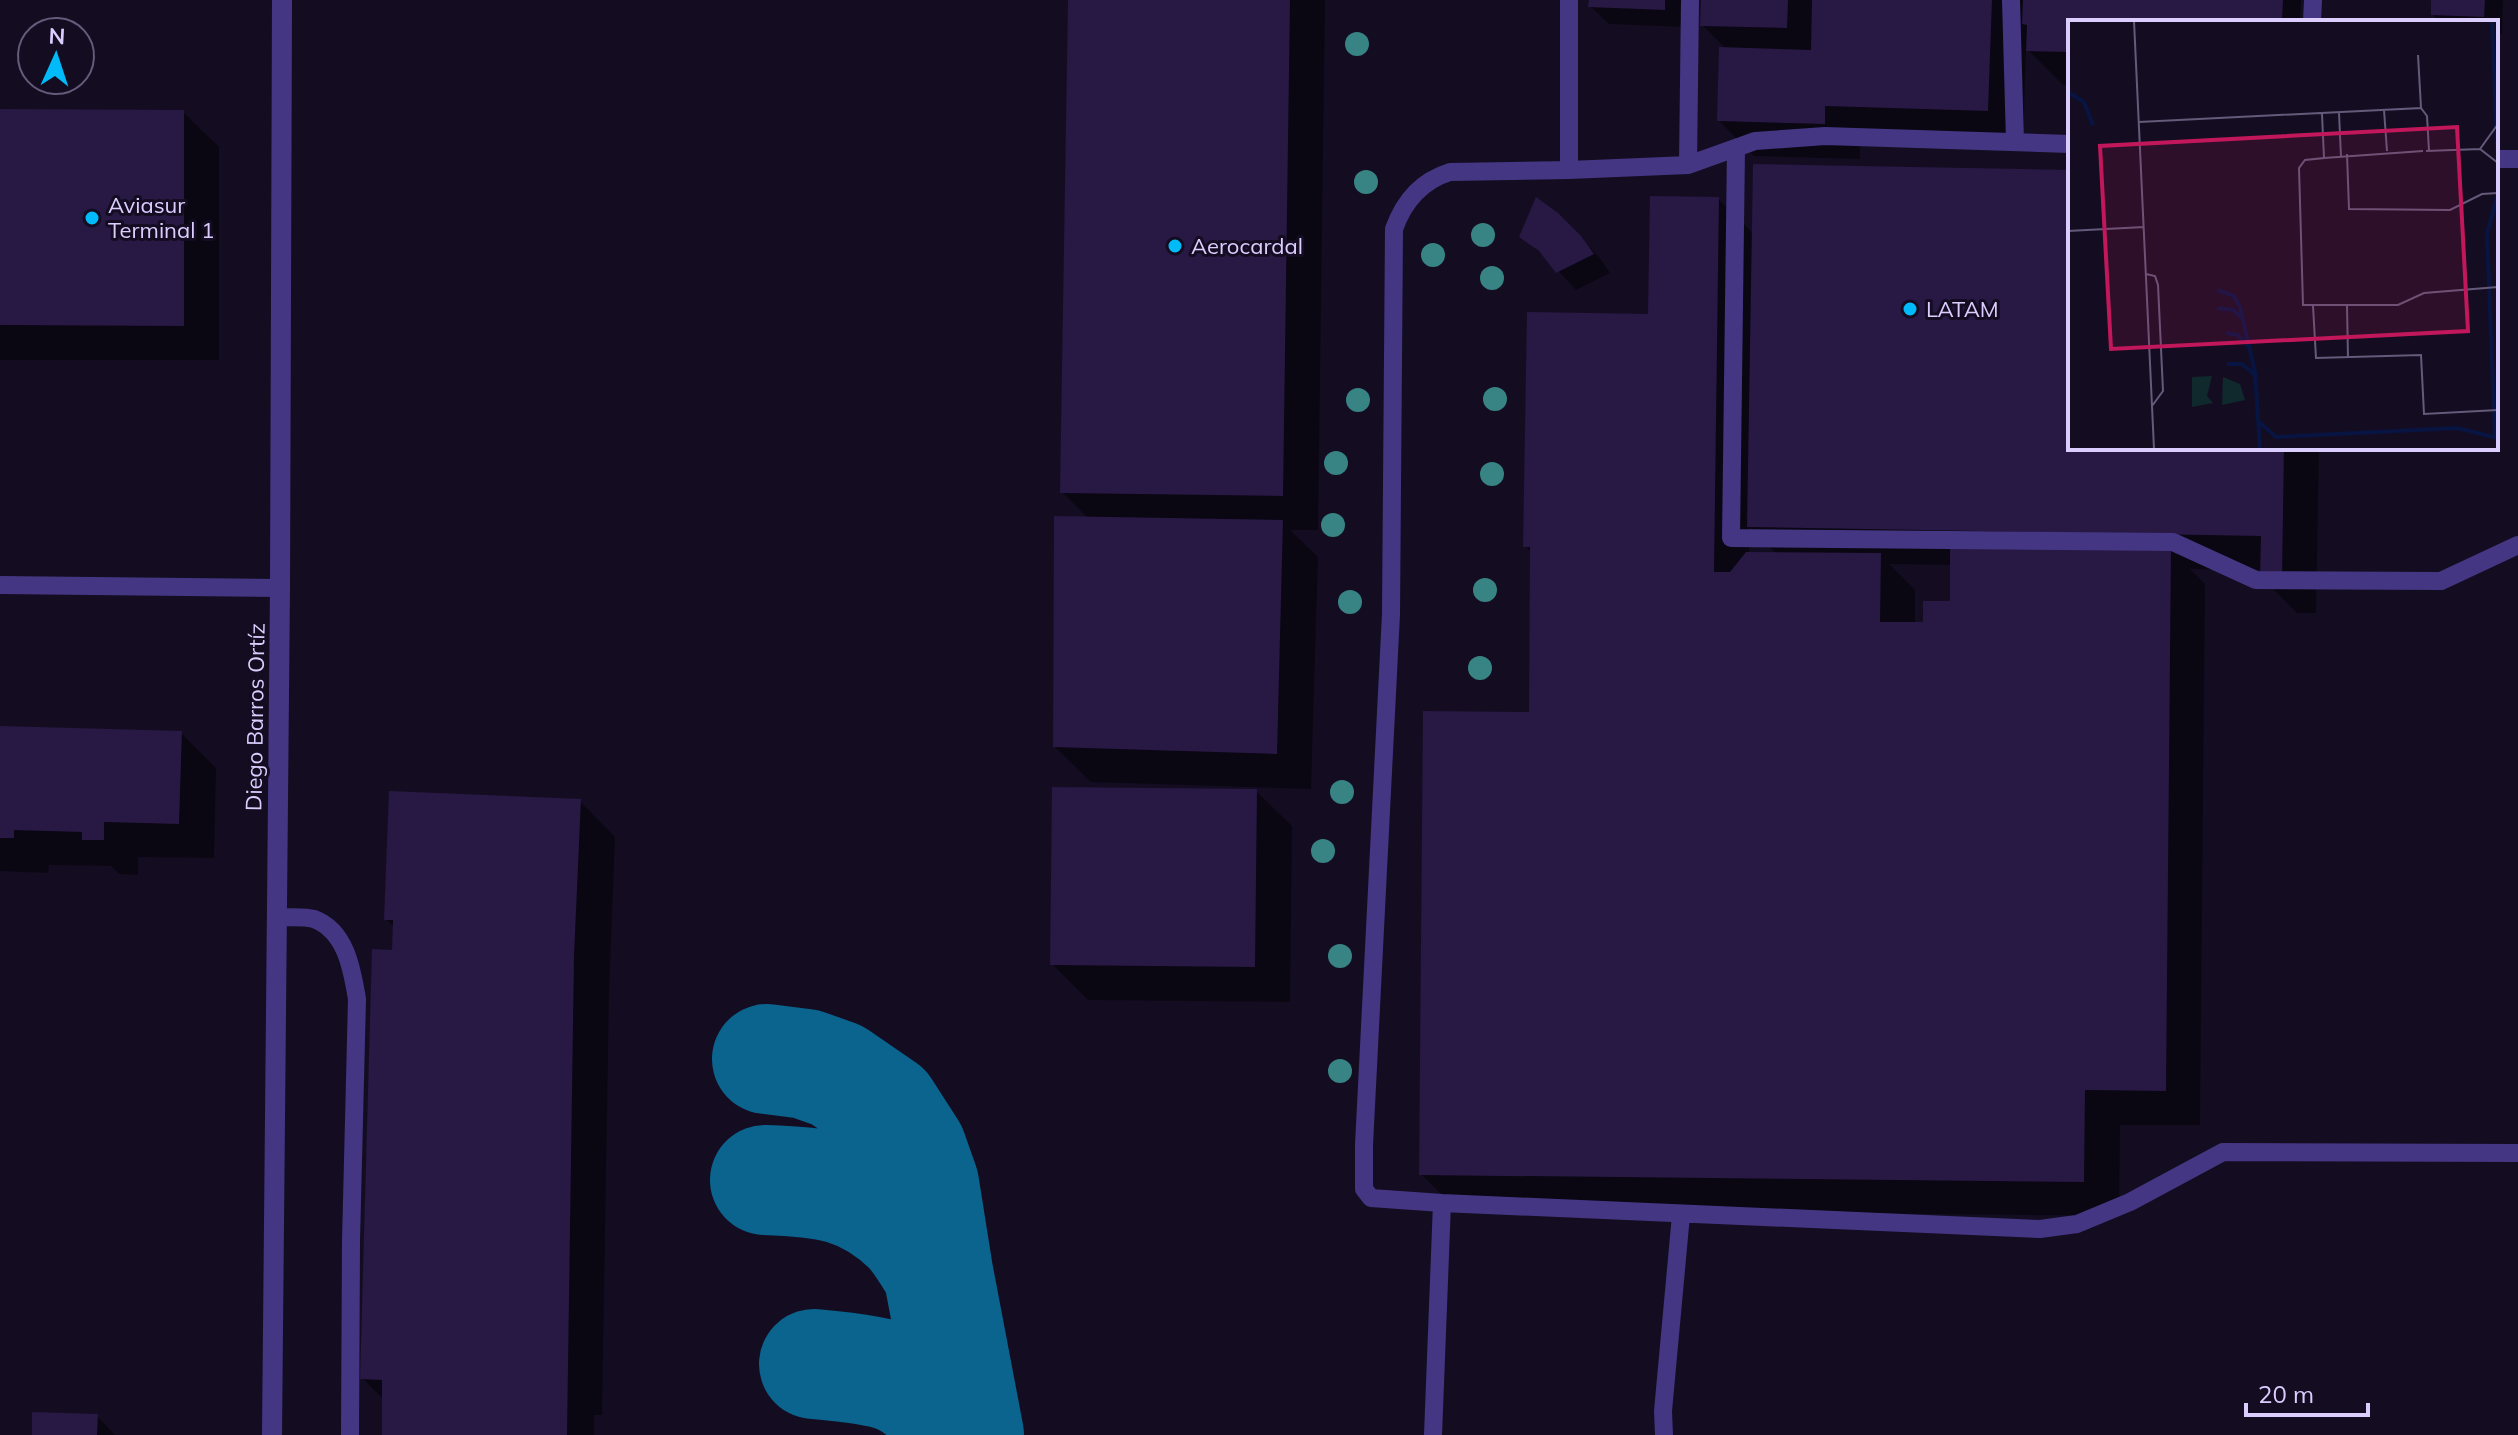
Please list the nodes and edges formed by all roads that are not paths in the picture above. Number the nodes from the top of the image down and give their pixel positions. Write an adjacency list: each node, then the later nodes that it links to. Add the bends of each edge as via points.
1 (282, 0): 14 (street, Diego Barros Ortíz)
2 (1569, 0): 11 (lane)
3 (1690, 0): 10 (lane)
4 (2011, 0): 7 (lane)
5 (2313, 0): 6 (lane)
6 (2312, 20)
7 (2015, 141): 8 (lane); 9 (lane, via 1825,136 1755,141)
8 (2068, 144)
9 (1736, 148): 10 (lane); 12 (lane, via 1731,538 2173,542 2256,580 2441,581)
10 (1688, 165): 11 (lane)
11 (1569, 170): 17 (lane, via 1450,172 1433,177 1402,208 1394,229 1391,614 1364,1189 1371,1198)
12 (2518, 545)
13 (0, 585): 14 (lane)
14 (280, 588): 15 (street, Diego Barros Ortíz)
15 (276, 917): 19 (street, Diego Barros Ortíz); 20 (lane, via 313,919 338,936 357,999)
16 (2518, 1153): 18 (lane, via 2223,1152 2130,1202 2077,1224 2040,1229)
17 (1442, 1203): 18 (lane); 21 (lane)
18 (1681, 1215): 22 (lane)
19 (272, 1435)
20 (350, 1435)
21 (1433, 1435)
22 (1664, 1435)

